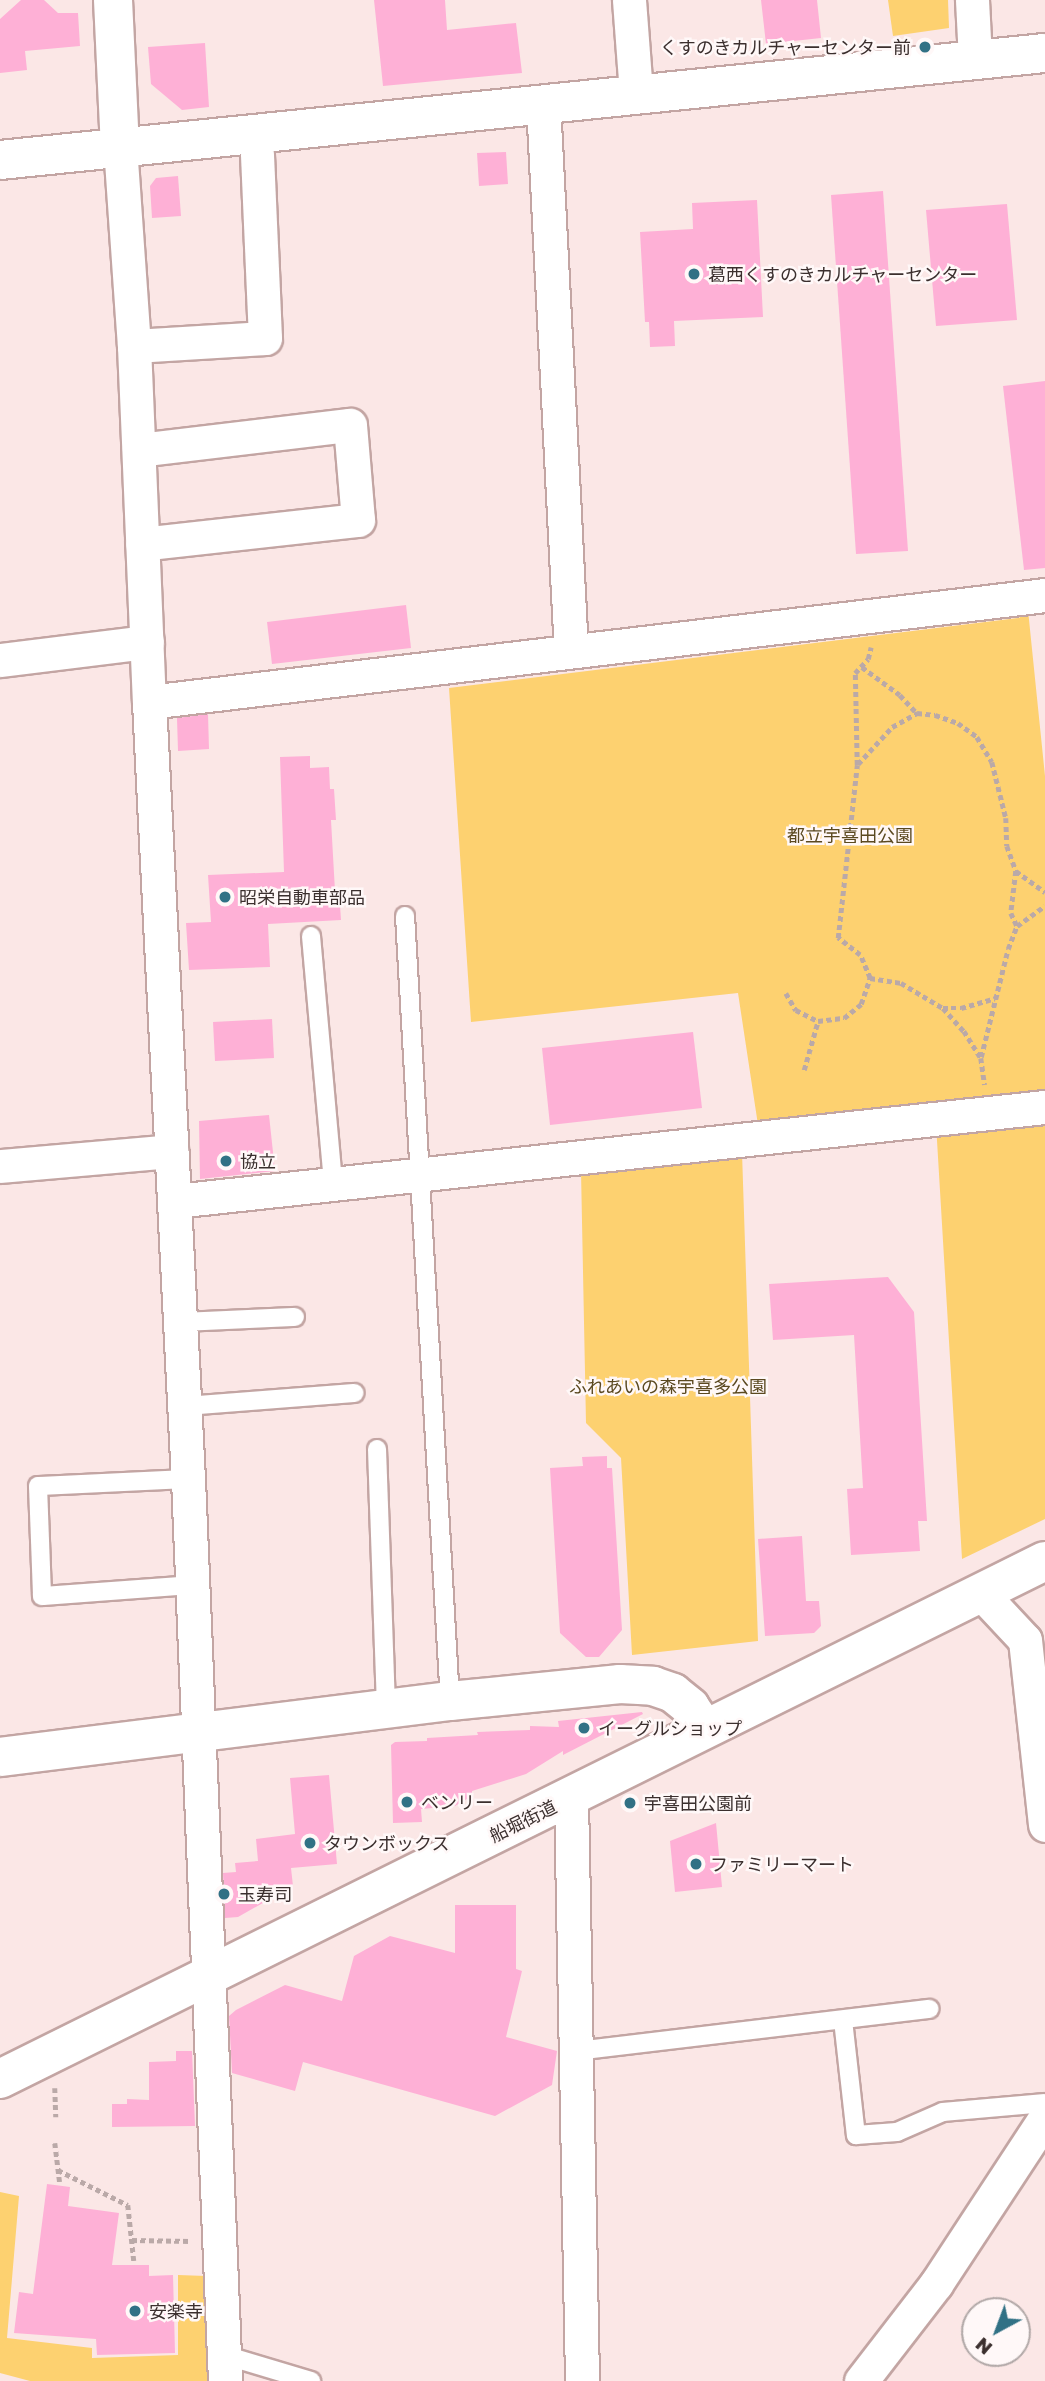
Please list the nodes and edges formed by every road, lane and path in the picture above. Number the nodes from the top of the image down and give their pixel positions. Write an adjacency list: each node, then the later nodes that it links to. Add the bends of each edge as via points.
1 (113, 0): 8 (street)
2 (629, 0): 6 (street)
3 (972, 0): 5 (street)
4 (1045, 53): 5 (street)
5 (975, 60): 6 (street)
6 (636, 94): 7 (street)
7 (542, 103): 8 (street); 17 (street)
8 (120, 146): 10 (street); 11 (street)
9 (257, 154): 11 (street, via 265,338)
10 (0, 160)
11 (134, 346): 12 (street)
12 (139, 450): 13 (street); 13 (street, via 350,425 358,520)
13 (142, 544): 16 (street)
14 (1045, 595): 15 (street)
15 (866, 616): 17 (street); 19 (path, via 872,648)
16 (147, 642): 18 (street); 20 (street)
17 (572, 651): 20 (street)
18 (0, 660)
19 (862, 667): 21 (path); 22 (path, via 855,673)
20 (149, 702): 38 (street)
21 (917, 713): 22 (path, via 892,727); 23 (path, via 958,723 977,737 992,761)
22 (857, 765): 29 (path, via 838,938 860,955)
23 (1016, 871): 24 (path); 27 (path, via 1012,913)
24 (1045, 892)
25 (1045, 906): 27 (path)
26 (405, 916): 40 (lane)
27 (1017, 926): 31 (path)
28 (311, 936): 41 (lane)
29 (870, 978): 32 (path, via 901,983); 33 (path, via 862,1004 844,1018)
30 (786, 993): 33 (path, via 796,1010)
31 (996, 998): 32 (path); 34 (path)
32 (943, 1008): 34 (path)
33 (818, 1021): 35 (path)
34 (981, 1058): 36 (path)
35 (804, 1070)
36 (987, 1096)
37 (1045, 1107): 40 (street)
38 (171, 1151): 39 (street); 42 (street)
39 (0, 1166)
40 (419, 1174): 41 (street); 53 (lane)
41 (333, 1184): 42 (street)
42 (175, 1201): 44 (street)
43 (295, 1317): 44 (lane)
44 (180, 1322): 46 (street)
45 (355, 1392): 46 (lane)
46 (185, 1406): 48 (street)
47 (377, 1449): 54 (lane)
48 (188, 1479): 50 (street); 50 (lane, via 38,1486 42,1596)
49 (1045, 1561): 51 (street, 船堀街道)
50 (192, 1585): 56 (street)
51 (981, 1593): 52 (street); 55 (street, 船堀街道)
52 (1035, 1639): 59 (street)
53 (450, 1701): 54 (street); 55 (street, via 620,1684 653,1686 685,1702)
54 (386, 1709): 56 (street)
55 (704, 1728): 58 (street, 船堀街道)
56 (197, 1734): 57 (street); 60 (street)
57 (0, 1757)
58 (571, 1797): 60 (street, 船堀街道); 63 (street)
59 (1045, 1825)
60 (209, 1977): 64 (street, 船堀街道); 73 (street)
61 (930, 2009): 62 (lane)
62 (843, 2020): 63 (lane); 66 (lane, via 856,2134 897,2132 943,2112)
63 (576, 2051): 77 (street)
64 (0, 2079)
65 (55, 2087): 67 (path)
66 (1045, 2103)
67 (56, 2117)
68 (1045, 2118): 78 (street, via 936,2284)
69 (55, 2143): 70 (path)
70 (58, 2170): 71 (path); 72 (path, via 128,2206)
71 (60, 2182)
72 (132, 2240): 73 (path); 74 (path)
73 (218, 2242): 75 (street)
74 (134, 2261)
75 (224, 2368): 76 (lane)
76 (310, 2381)
77 (582, 2381)
78 (861, 2381)

